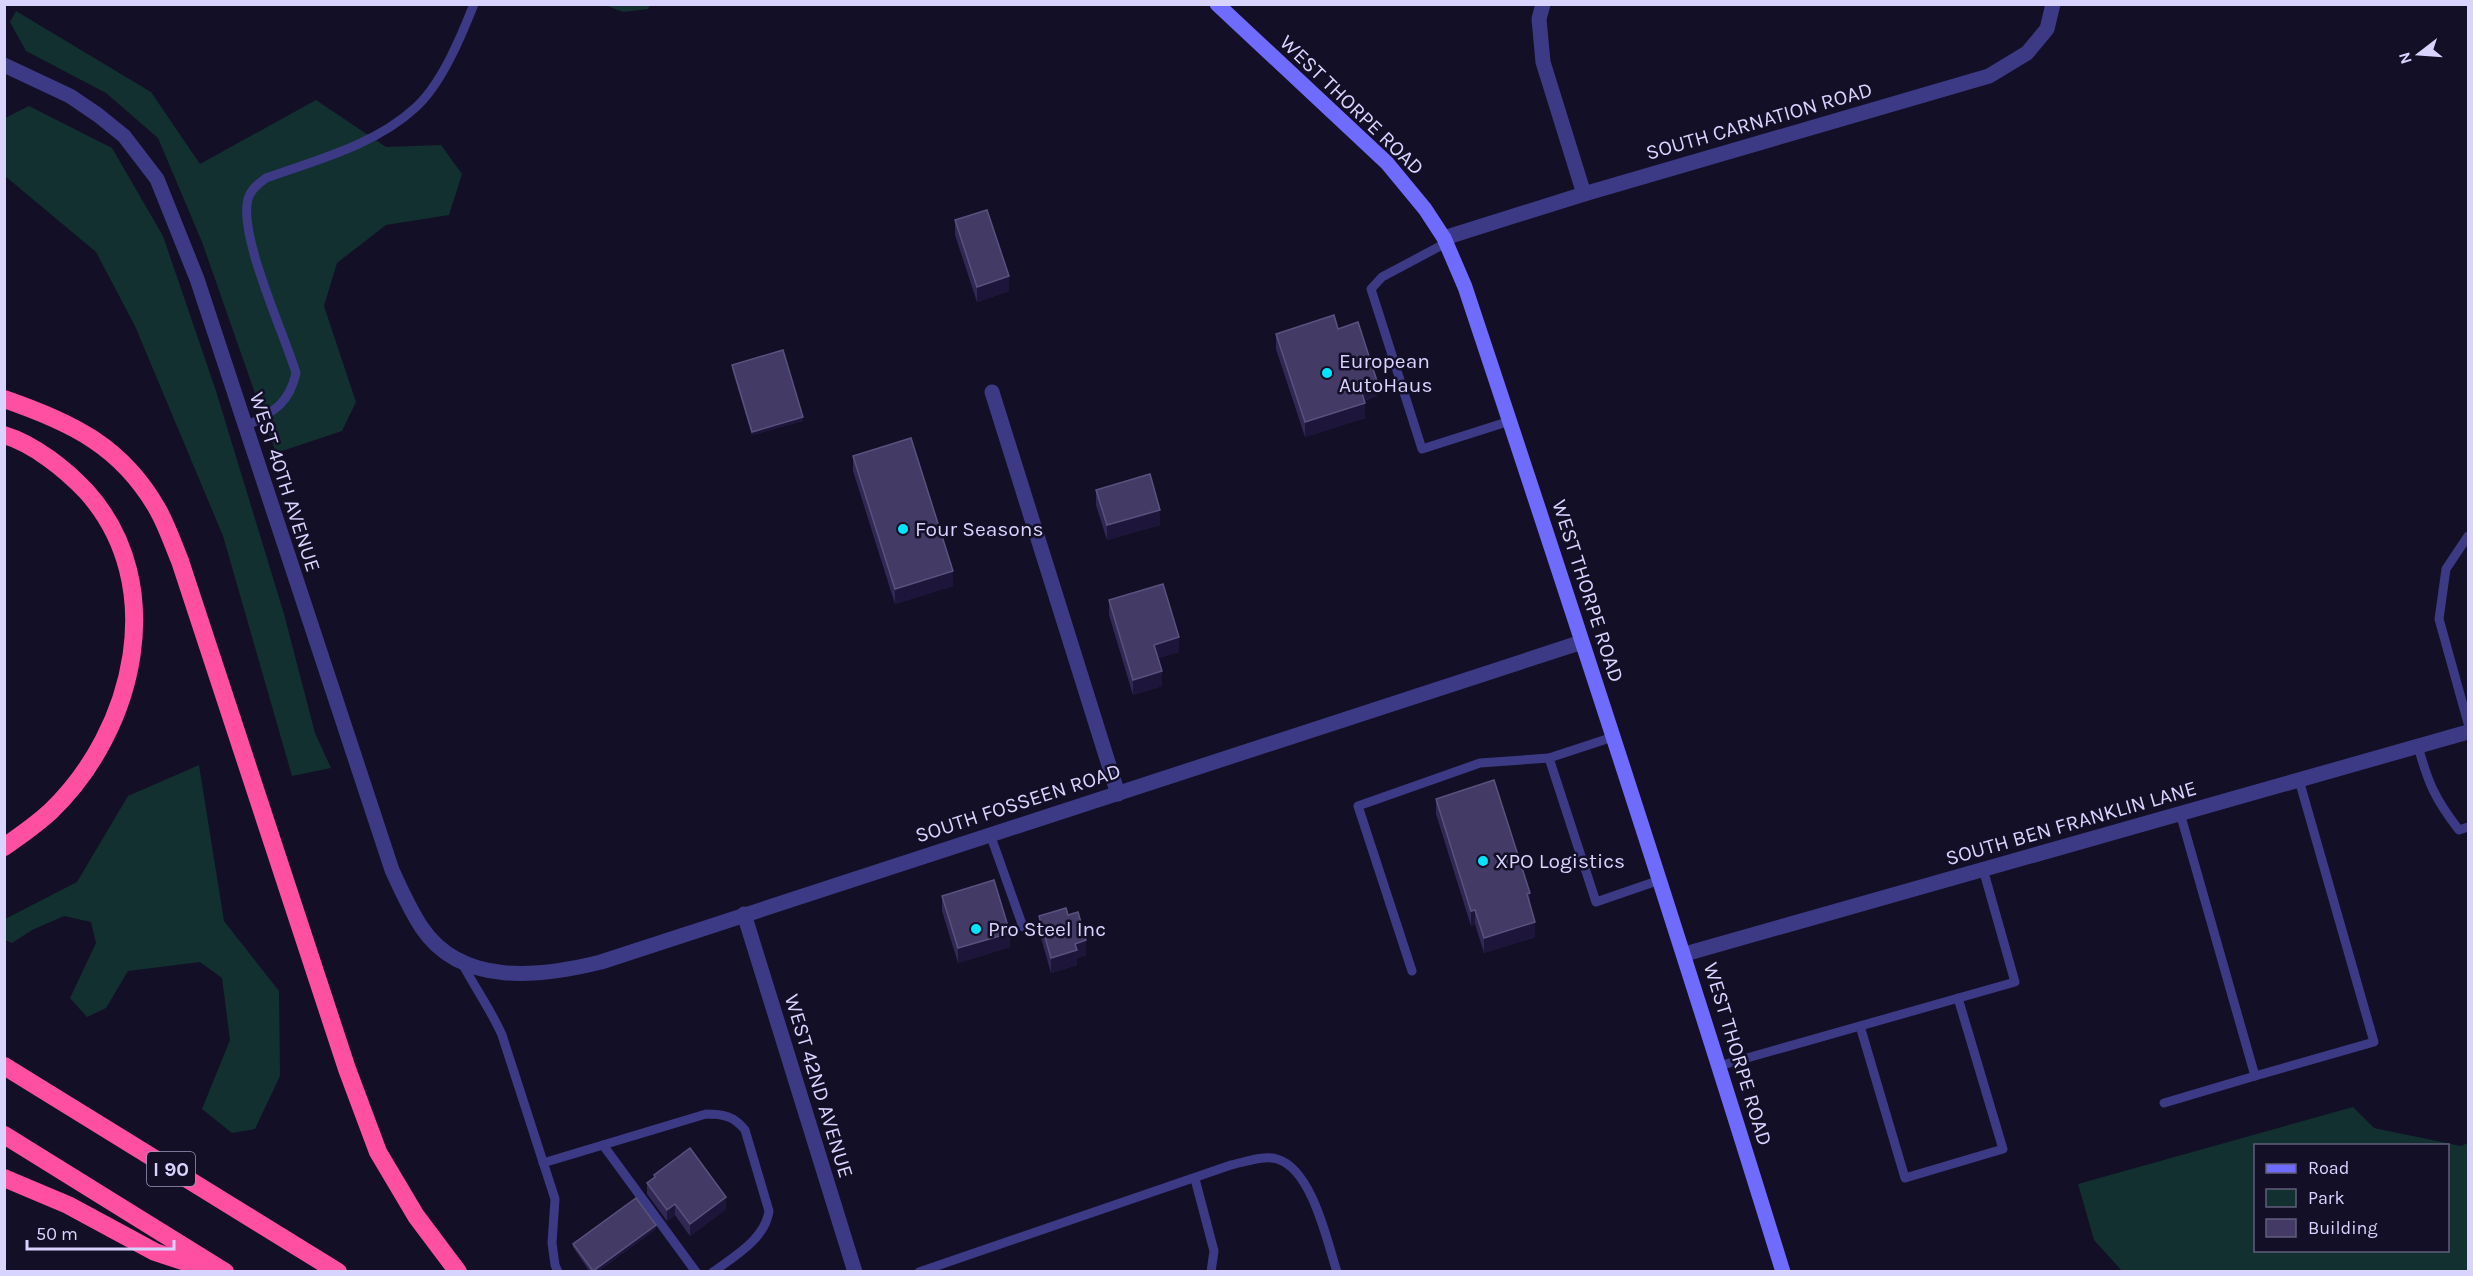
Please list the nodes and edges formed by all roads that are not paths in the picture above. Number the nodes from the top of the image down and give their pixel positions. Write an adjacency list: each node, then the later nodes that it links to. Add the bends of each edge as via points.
1 (474, 4): 11 (lane, via 437,81 409,113 393,126 342,151 255,185 248,199 246,219 255,260 296,373 292,390 279,408)
2 (1216, 4): 7 (street, WEST THORPE ROAD, via 1387,163 1425,209)
3 (1543, 4): 6 (street, via 1539,19 1543,62)
4 (2053, 4): 6 (street, SOUTH CARNATION ROAD, via 2047,29 2027,53 1989,76)
5 (4, 65): 11 (street, WEST 40TH AVENUE, via 70,96 98,115 124,136 157,179 197,279)
6 (1584, 194): 7 (street, SOUTH CARNATION ROAD)
7 (1445, 241): 10 (street, WEST THORPE ROAD, via 1465,287); 10 (lane, via 1382,277 1371,289 1422,449)
8 (992, 392): 21 (street)
9 (4, 399): 47 (highway, via 65,422 98,443 132,472 158,510 180,561 347,1069 378,1152 416,1216)
10 (1509, 421): 14 (street, WEST THORPE ROAD)
11 (245, 427): 31 (street, WEST 40TH AVENUE, via 392,870 422,928 441,949)
12 (4, 435): 25 (highway, via 44,456 74,479 97,504 114,531 129,569 135,603 129,677 112,723 81,776 52,810)
13 (2469, 536): 15 (lane, via 2446,569 2439,619)
14 (1582, 642): 17 (street, WEST THORPE ROAD); 21 (street, SOUTH FOSSEEN ROAD)
15 (2469, 723)
16 (2469, 732): 18 (street, SOUTH BEN FRANKLIN LANE)
17 (1614, 737): 19 (lane); 27 (street, WEST THORPE ROAD)
18 (2418, 746): 20 (street, SOUTH BEN FRANKLIN LANE); 23 (lane, via 2439,804 2459,830)
19 (1549, 758): 27 (lane, via 1596,902); 32 (lane, via 1480,763 1358,806)
20 (2299, 780): 22 (street, SOUTH BEN FRANKLIN LANE); 37 (lane, via 2374,1042)
21 (1118, 794): 24 (street, SOUTH FOSSEEN ROAD)
22 (2180, 813): 26 (street, SOUTH BEN FRANKLIN LANE); 37 (lane)
23 (2469, 827)
24 (990, 834): 28 (street, SOUTH FOSSEEN ROAD); 29 (lane)
25 (4, 847)
26 (1983, 869): 30 (street, SOUTH BEN FRANKLIN LANE); 33 (lane, via 2014,982)
27 (1660, 880): 30 (street, WEST THORPE ROAD)
28 (744, 914): 31 (street, SOUTH FOSSEEN ROAD, via 572,969 503,972); 51 (street, WEST 42ND AVENUE)
29 (1023, 927)
30 (1685, 954): 36 (street, WEST THORPE ROAD)
31 (462, 963): 41 (lane, via 502,1035)
32 (1412, 971)
33 (1958, 998): 34 (lane); 34 (lane, via 2003,1149 1905,1178)
34 (1860, 1026): 36 (lane)
35 (4, 1066): 46 (highway, I 90)
36 (1719, 1066): 55 (street, WEST THORPE ROAD)
37 (2255, 1076): 38 (lane)
38 (2164, 1103)
39 (4, 1134): 45 (highway)
40 (603, 1145): 41 (lane); 49 (lane); 50 (lane, via 706,1114 730,1117 739,1123 745,1130 769,1211 767,1223 761,1234)
41 (543, 1163): 48 (lane, via 555,1199 552,1243)
42 (4, 1178): 44 (highway, via 68,1205 154,1252)
43 (1195, 1179): 52 (lane); 53 (lane, via 1214,1251); 54 (lane, via 1257,1159 1277,1159 1291,1168 1311,1195)
44 (214, 1272)
45 (225, 1272)
46 (338, 1272)
47 (458, 1272)
48 (558, 1272)
49 (696, 1272)
50 (713, 1272)
51 (855, 1272)
52 (919, 1272)
53 (1211, 1272)
54 (1337, 1272)
55 (1783, 1272)

